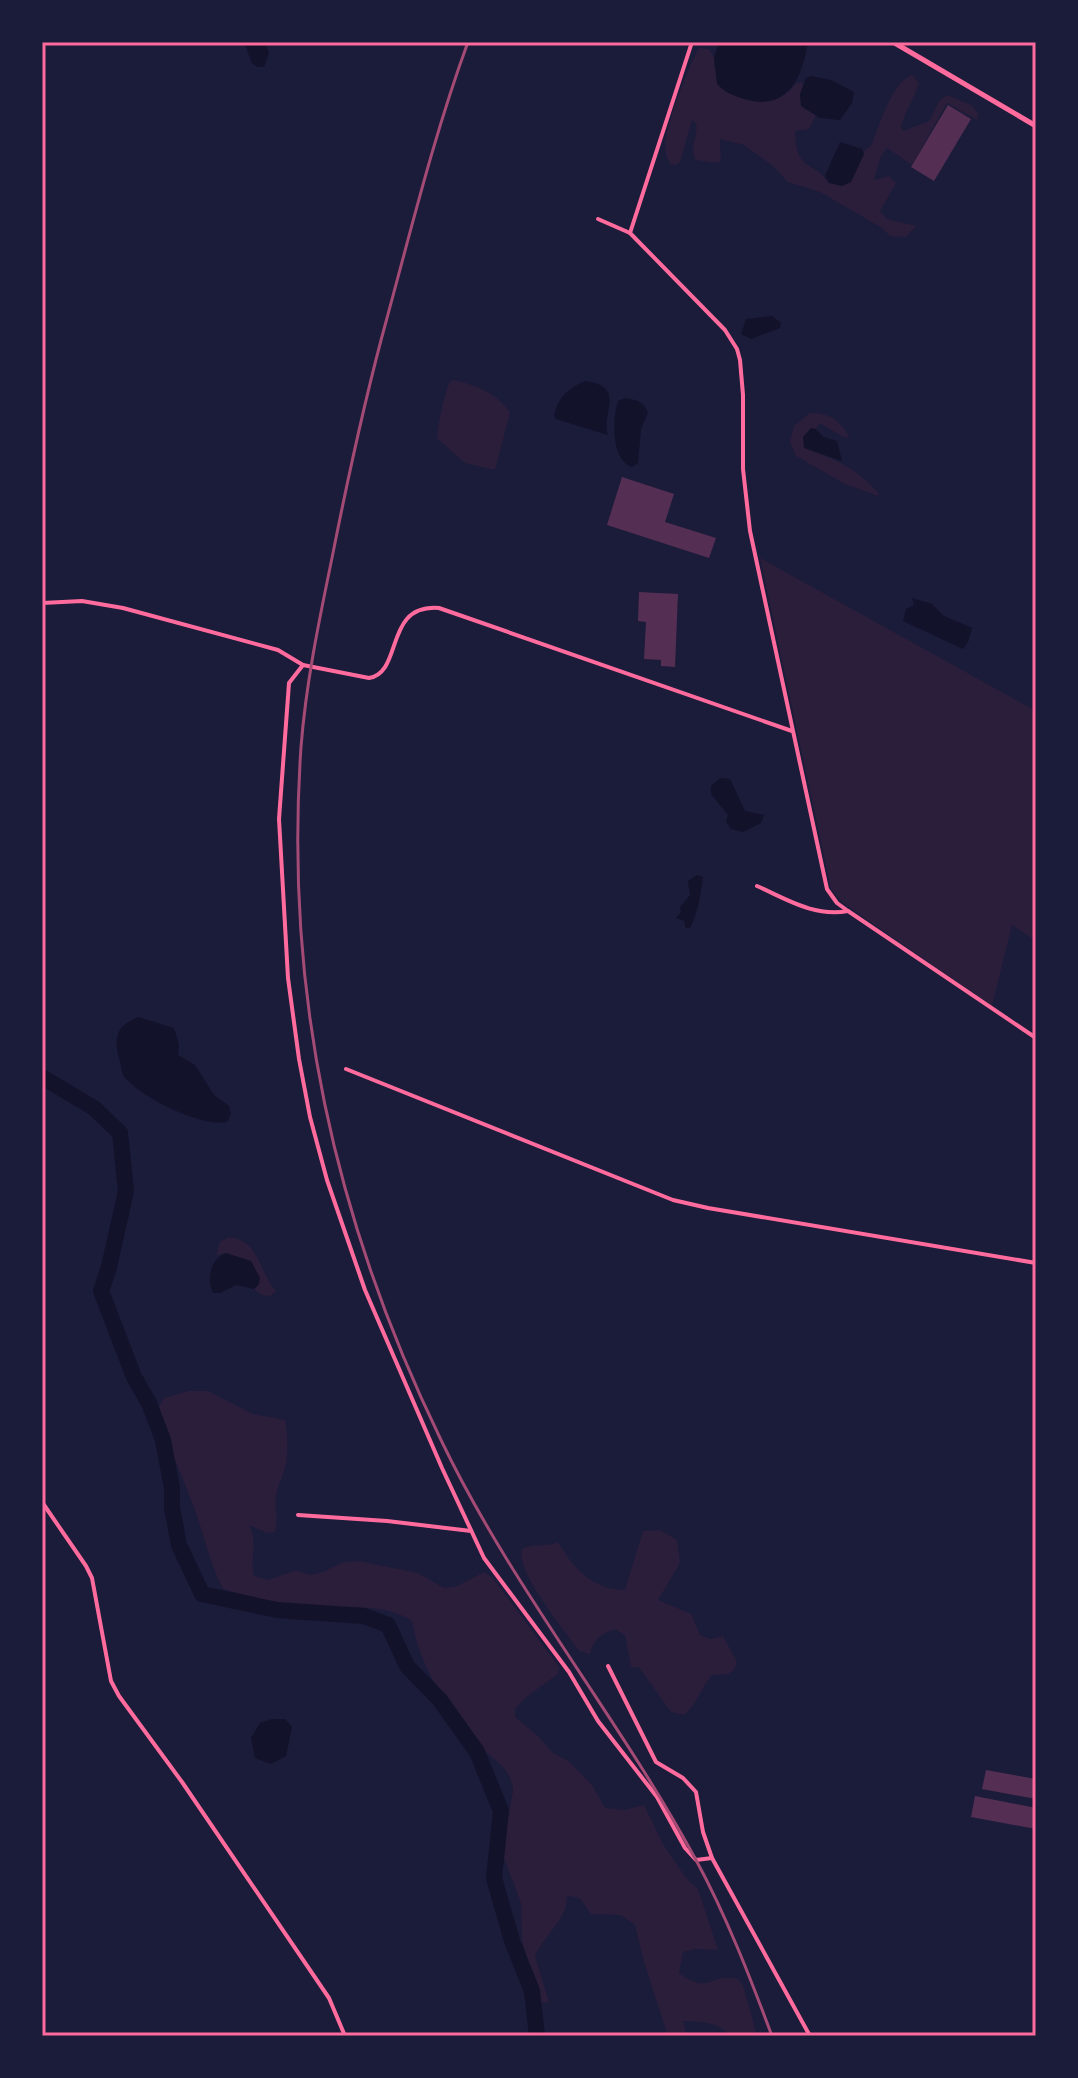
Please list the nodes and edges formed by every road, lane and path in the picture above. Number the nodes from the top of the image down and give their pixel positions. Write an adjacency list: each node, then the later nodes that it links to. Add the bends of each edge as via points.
1 (692, 42): 5 (street)
2 (893, 42): 3 (street)
3 (1036, 126)
4 (598, 219): 5 (street)
5 (630, 233): 8 (street, via 713,316 737,349 750,531)
6 (42, 603): 7 (street, via 82,601 123,608 278,650)
7 (303, 665): 8 (street, via 375,677 413,613 439,608); 16 (street, via 289,683 279,819 288,978 310,1117 365,1290)
8 (792, 731): 10 (street, via 822,876 837,903)
9 (757, 886): 10 (street, via 807,910)
10 (848, 911): 11 (street)
11 (1036, 1038)
12 (346, 1069): 13 (street, via 673,1200)
13 (1036, 1263)
14 (42, 1502): 19 (street, via 92,1578 111,1681 119,1696 329,1998)
15 (298, 1515): 16 (street)
16 (472, 1531): 18 (street, via 484,1558 657,1797 685,1848 696,1860)
17 (608, 1666): 18 (street, via 656,1762 696,1792)
18 (712, 1858): 20 (street)
19 (345, 2036)
20 (810, 2036)

